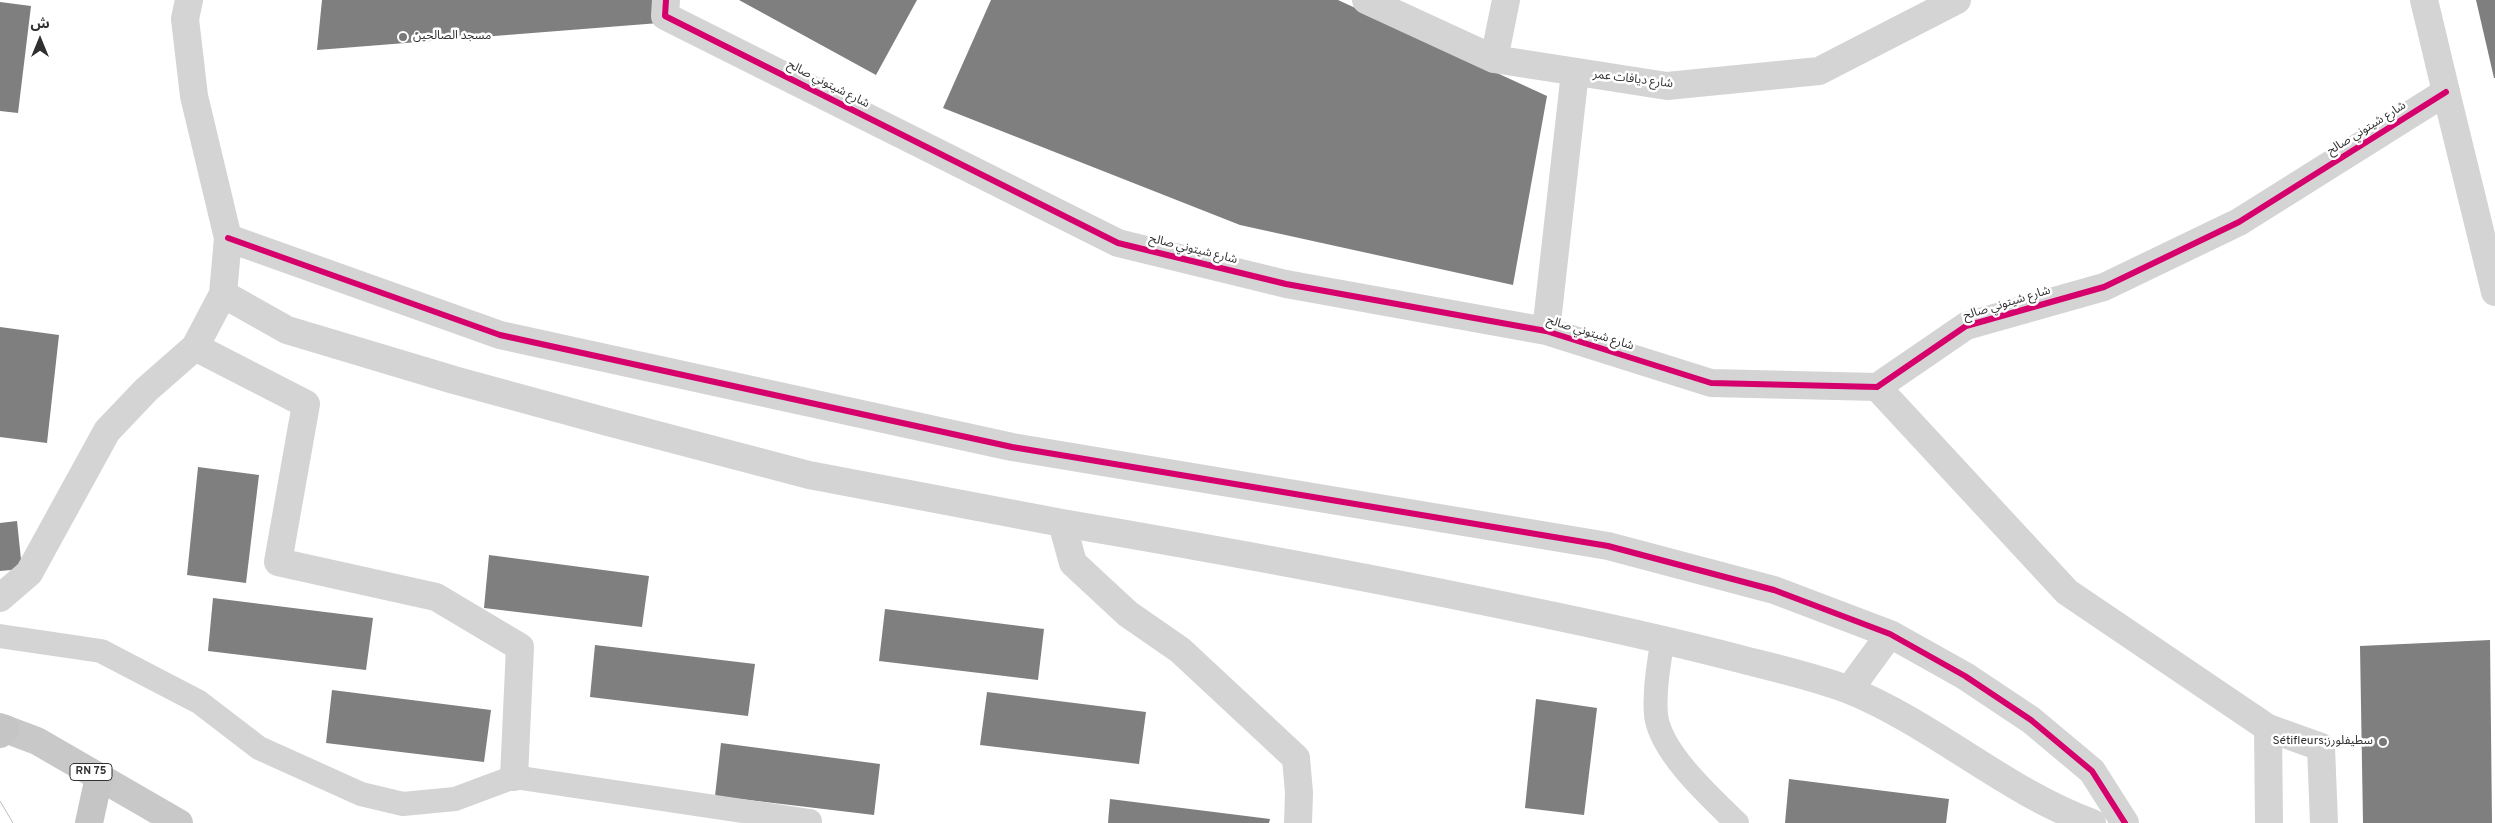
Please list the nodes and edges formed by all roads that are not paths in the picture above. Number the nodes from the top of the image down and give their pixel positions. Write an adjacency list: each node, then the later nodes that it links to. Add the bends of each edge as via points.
1 (188, 0): 10 (street, via 185,19 194,96)
2 (666, 0): 13 (street, شارع شيتوني صالح, via 666,16 1118,243 1286,284)
3 (1366, 0): 7 (street, شارع ديافات عمر)
4 (1506, 0): 7 (street)
5 (1957, 0): 8 (street, شارع ديافات عمر, via 1819,71 1667,86)
6 (2424, 0): 9 (street)
7 (1494, 59): 8 (street, شارع ديافات عمر)
8 (1575, 72): 13 (street)
9 (2446, 92): 11 (street); 15 (street, شارع شيتوني صالح, via 2238,222 2104,287 1966,326)
10 (228, 238): 12 (street); 18 (street, via 500,336 1012,447 1608,546 1774,590)
11 (2495, 292)
12 (223, 294): 14 (street); 16 (street, via 287,330 604,421 809,475)
13 (1546, 331): 15 (street, شارع شيتوني صالح, via 1711,383)
14 (195, 347): 17 (street, via 146,390 107,431 29,572); 25 (street, via 306,404 278,562 436,596 520,647)
15 (1877, 387): 22 (street, via 2067,592)
16 (1062, 522): 20 (street, via 1228,551); 29 (street, via 1073,563 1128,614 1180,650 1296,758)
17 (0, 598)
18 (1890, 634): 21 (street); 32 (street, via 1965,676 2031,720 2092,771)
19 (0, 636): 25 (lane, via 101,651 200,702 259,748 360,794 403,804 446,800)
20 (1662, 638): 21 (street); 30 (lane, via 1656,716 1670,750 1701,789)
21 (1849, 690): 31 (street, via 1936,736 2026,792)
22 (2268, 728): 33 (street); 34 (street, via 2321,747)
23 (2, 730): 24 (main road, RN 75, via 37,741)
24 (99, 778): 27 (highway); 28 (main road, RN 75)
25 (514, 778): 26 (lane)
26 (810, 821)
27 (89, 823)
28 (179, 823)
29 (1298, 823)
30 (1737, 823)
31 (2092, 823)
32 (2125, 823)
33 (2268, 823)
34 (2324, 823)

